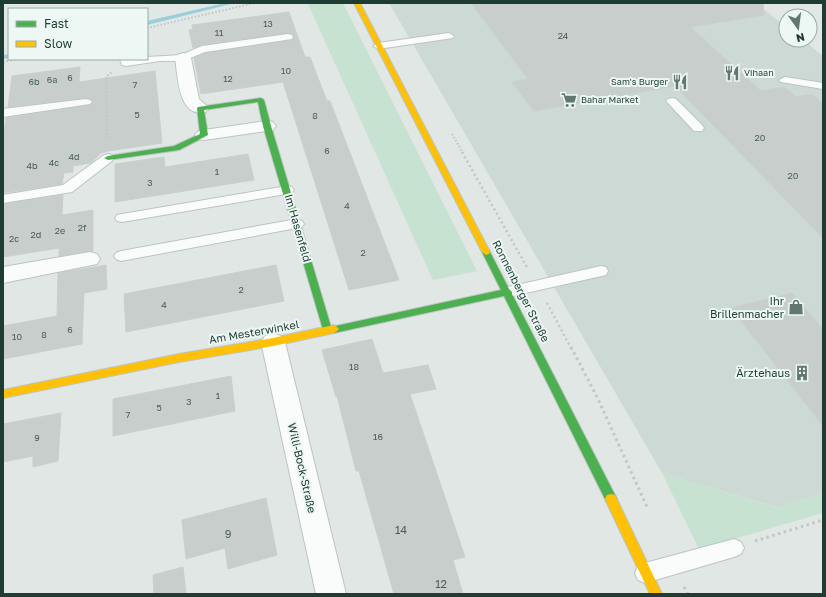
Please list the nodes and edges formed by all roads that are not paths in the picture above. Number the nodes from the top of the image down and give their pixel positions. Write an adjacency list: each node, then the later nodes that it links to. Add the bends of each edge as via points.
1 (357, 3): 4 (street, Ronnenberger Straße)
2 (449, 36): 4 (lane)
3 (288, 37): 5 (lane, via 202,50)
4 (378, 46): 27 (street, Ronnenberger Straße)
5 (183, 58): 6 (lane); 13 (street, via 191,101)
6 (148, 59)
7 (137, 60): 8 (lane)
8 (125, 61)
9 (785, 80): 10 (lane)
10 (823, 86)
11 (672, 101): 16 (lane)
12 (86, 102): 14 (lane)
13 (200, 108): 15 (street, Im Hasenfeld, via 260,100); 17 (street)
14 (3, 114)
15 (267, 126): 17 (street); 19 (street, Im Hasenfeld)
16 (698, 128)
17 (204, 135): 18 (street, via 176,148)
18 (108, 158): 20 (lane, via 67,189)
19 (287, 190): 21 (lane); 22 (street, Im Hasenfeld)
20 (3, 200)
21 (122, 218)
22 (297, 224): 23 (lane); 28 (street, Im Hasenfeld)
23 (121, 256)
24 (90, 259): 26 (street)
25 (601, 271): 27 (lane)
26 (3, 275)
27 (508, 292): 28 (street, Am Mesterwinkel); 32 (street, Ronnenberger Straße, via 596,466)
28 (327, 330): 29 (street, Am Mesterwinkel)
29 (273, 342): 30 (street, Am Mesterwinkel, via 179,358); 33 (street, Willi-Bock-Straße)
30 (3, 394)
31 (734, 548): 32 (lane)
32 (646, 573): 34 (street, Ronnenberger Straße)
33 (331, 594)
34 (656, 594)

